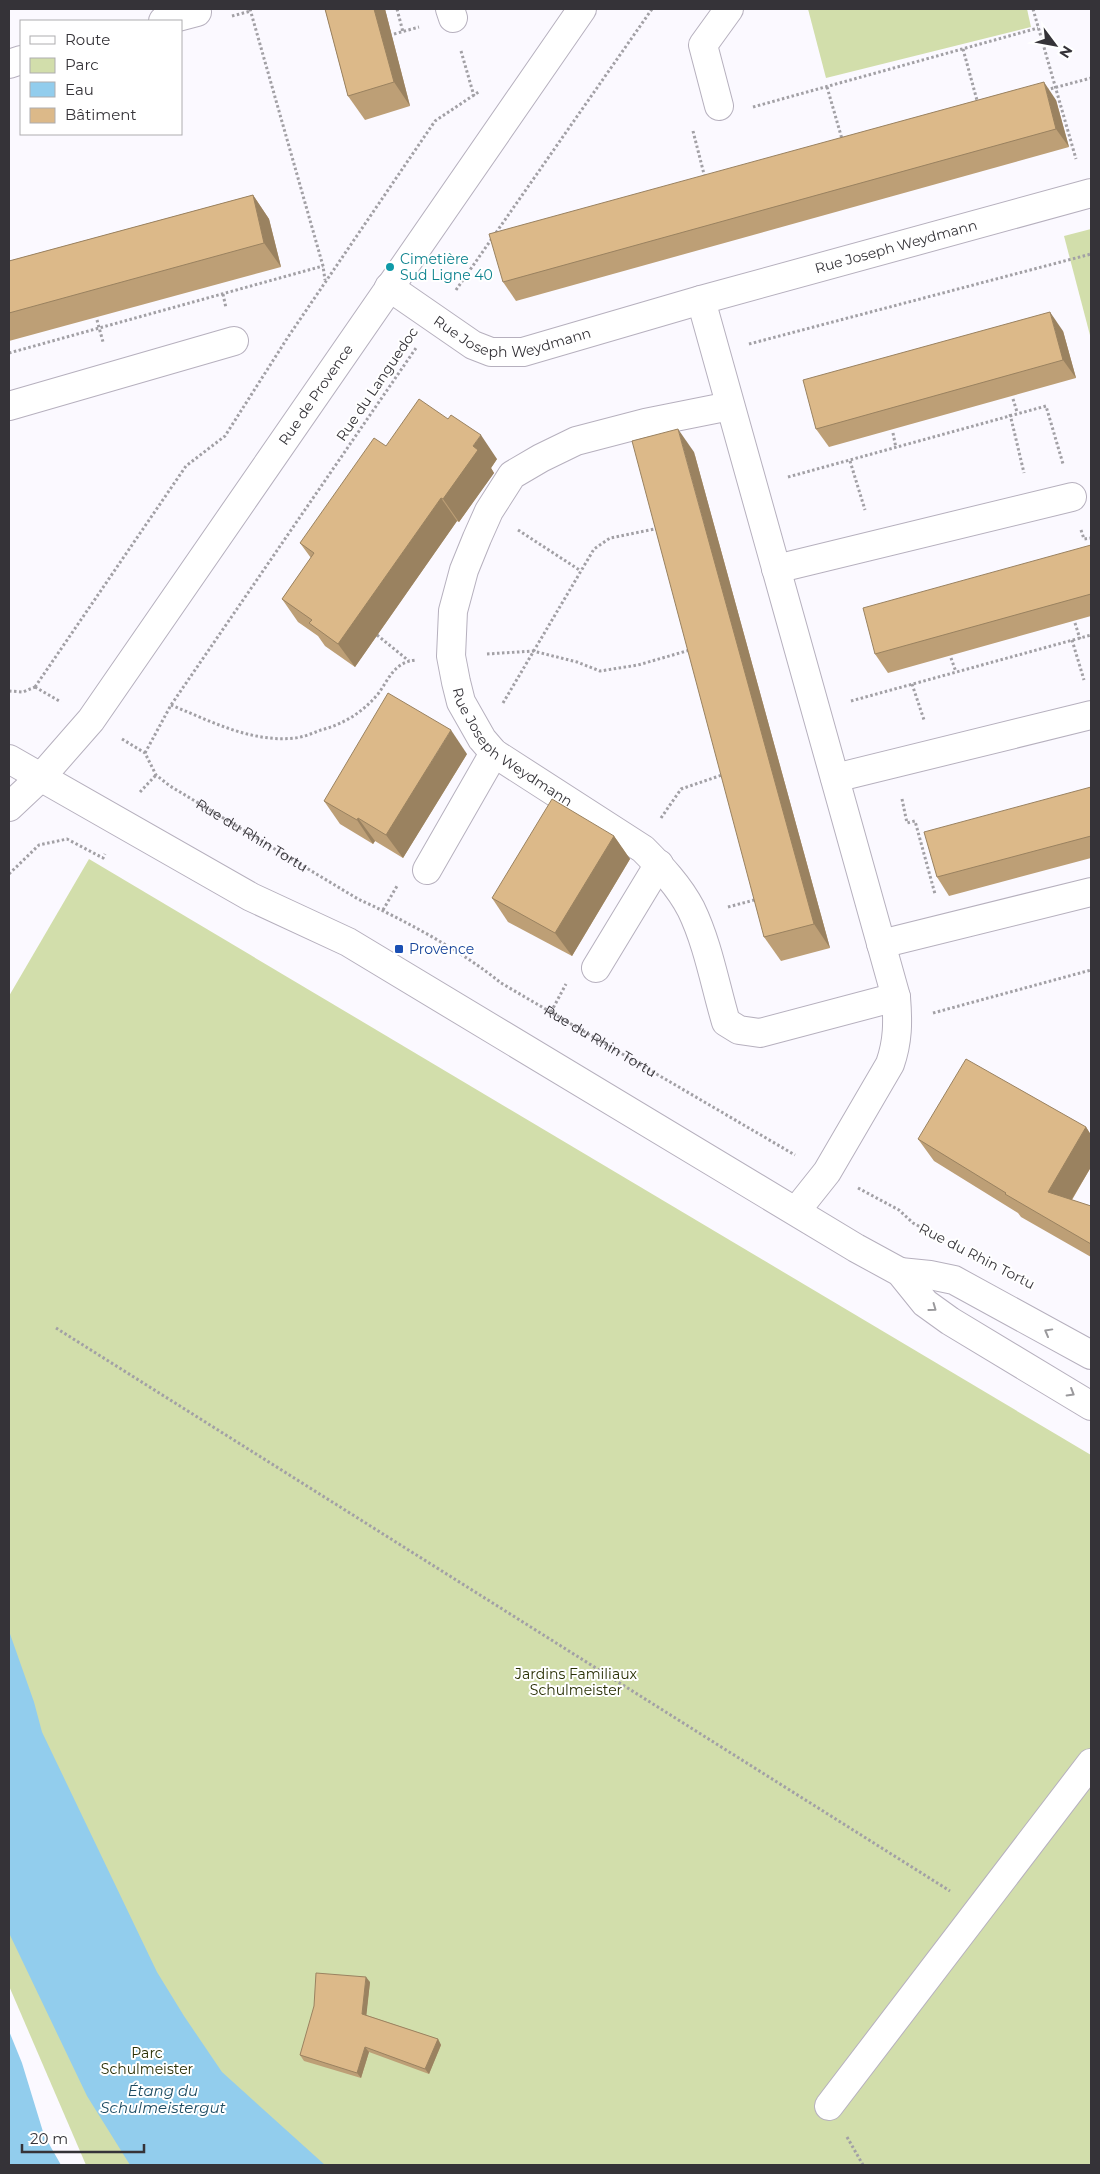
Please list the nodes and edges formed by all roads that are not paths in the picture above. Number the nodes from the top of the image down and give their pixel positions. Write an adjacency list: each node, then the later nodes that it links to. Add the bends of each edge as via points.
1 (582, 9): 7 (street, Rue de Provence)
2 (729, 9): 5 (street, via 703,45)
3 (197, 12): 4 (street)
4 (167, 20)
5 (719, 106)
6 (1091, 193): 8 (street, Rue Joseph Weydmann)
7 (389, 287): 8 (street, Rue Joseph Weydmann, via 473,345 491,352 523,352); 17 (street, Rue de Provence, via 91,720)
8 (701, 300): 11 (street)
9 (234, 341): 10 (street)
10 (9, 406)
11 (730, 406): 13 (street); 15 (street, Rue Joseph Weydmann, via 576,441 512,475 489,511 464,570 453,611 451,656 461,702 472,725)
12 (1072, 496): 13 (street)
13 (776, 568): 18 (street)
14 (1091, 715): 18 (street)
15 (488, 746): 20 (street, Rue Joseph Weydmann, via 643,849); 21 (street)
16 (9, 758): 17 (street)
17 (42, 776): 19 (street, Rue de Provence); 26 (street, via 251,897 348,942)
18 (835, 778): 23 (street)
19 (9, 807)
20 (659, 864): 24 (street); 25 (street, Rue Joseph Weydmann, via 690,908 701,933 726,1022 739,1030 760,1033)
21 (427, 870)
22 (1091, 892): 23 (street)
23 (881, 944): 25 (street)
24 (596, 968)
25 (897, 1010): 26 (street, via 897,1046 890,1064 827,1172)
26 (796, 1211): 27 (street)
27 (900, 1272): 28 (street, one-way to 27, via 954,1280); 29 (street, one-way to 29, via 925,1303 950,1321)
28 (1091, 1355)
29 (1091, 1406)
30 (1091, 1763): 31 (street)
31 (829, 2106)

